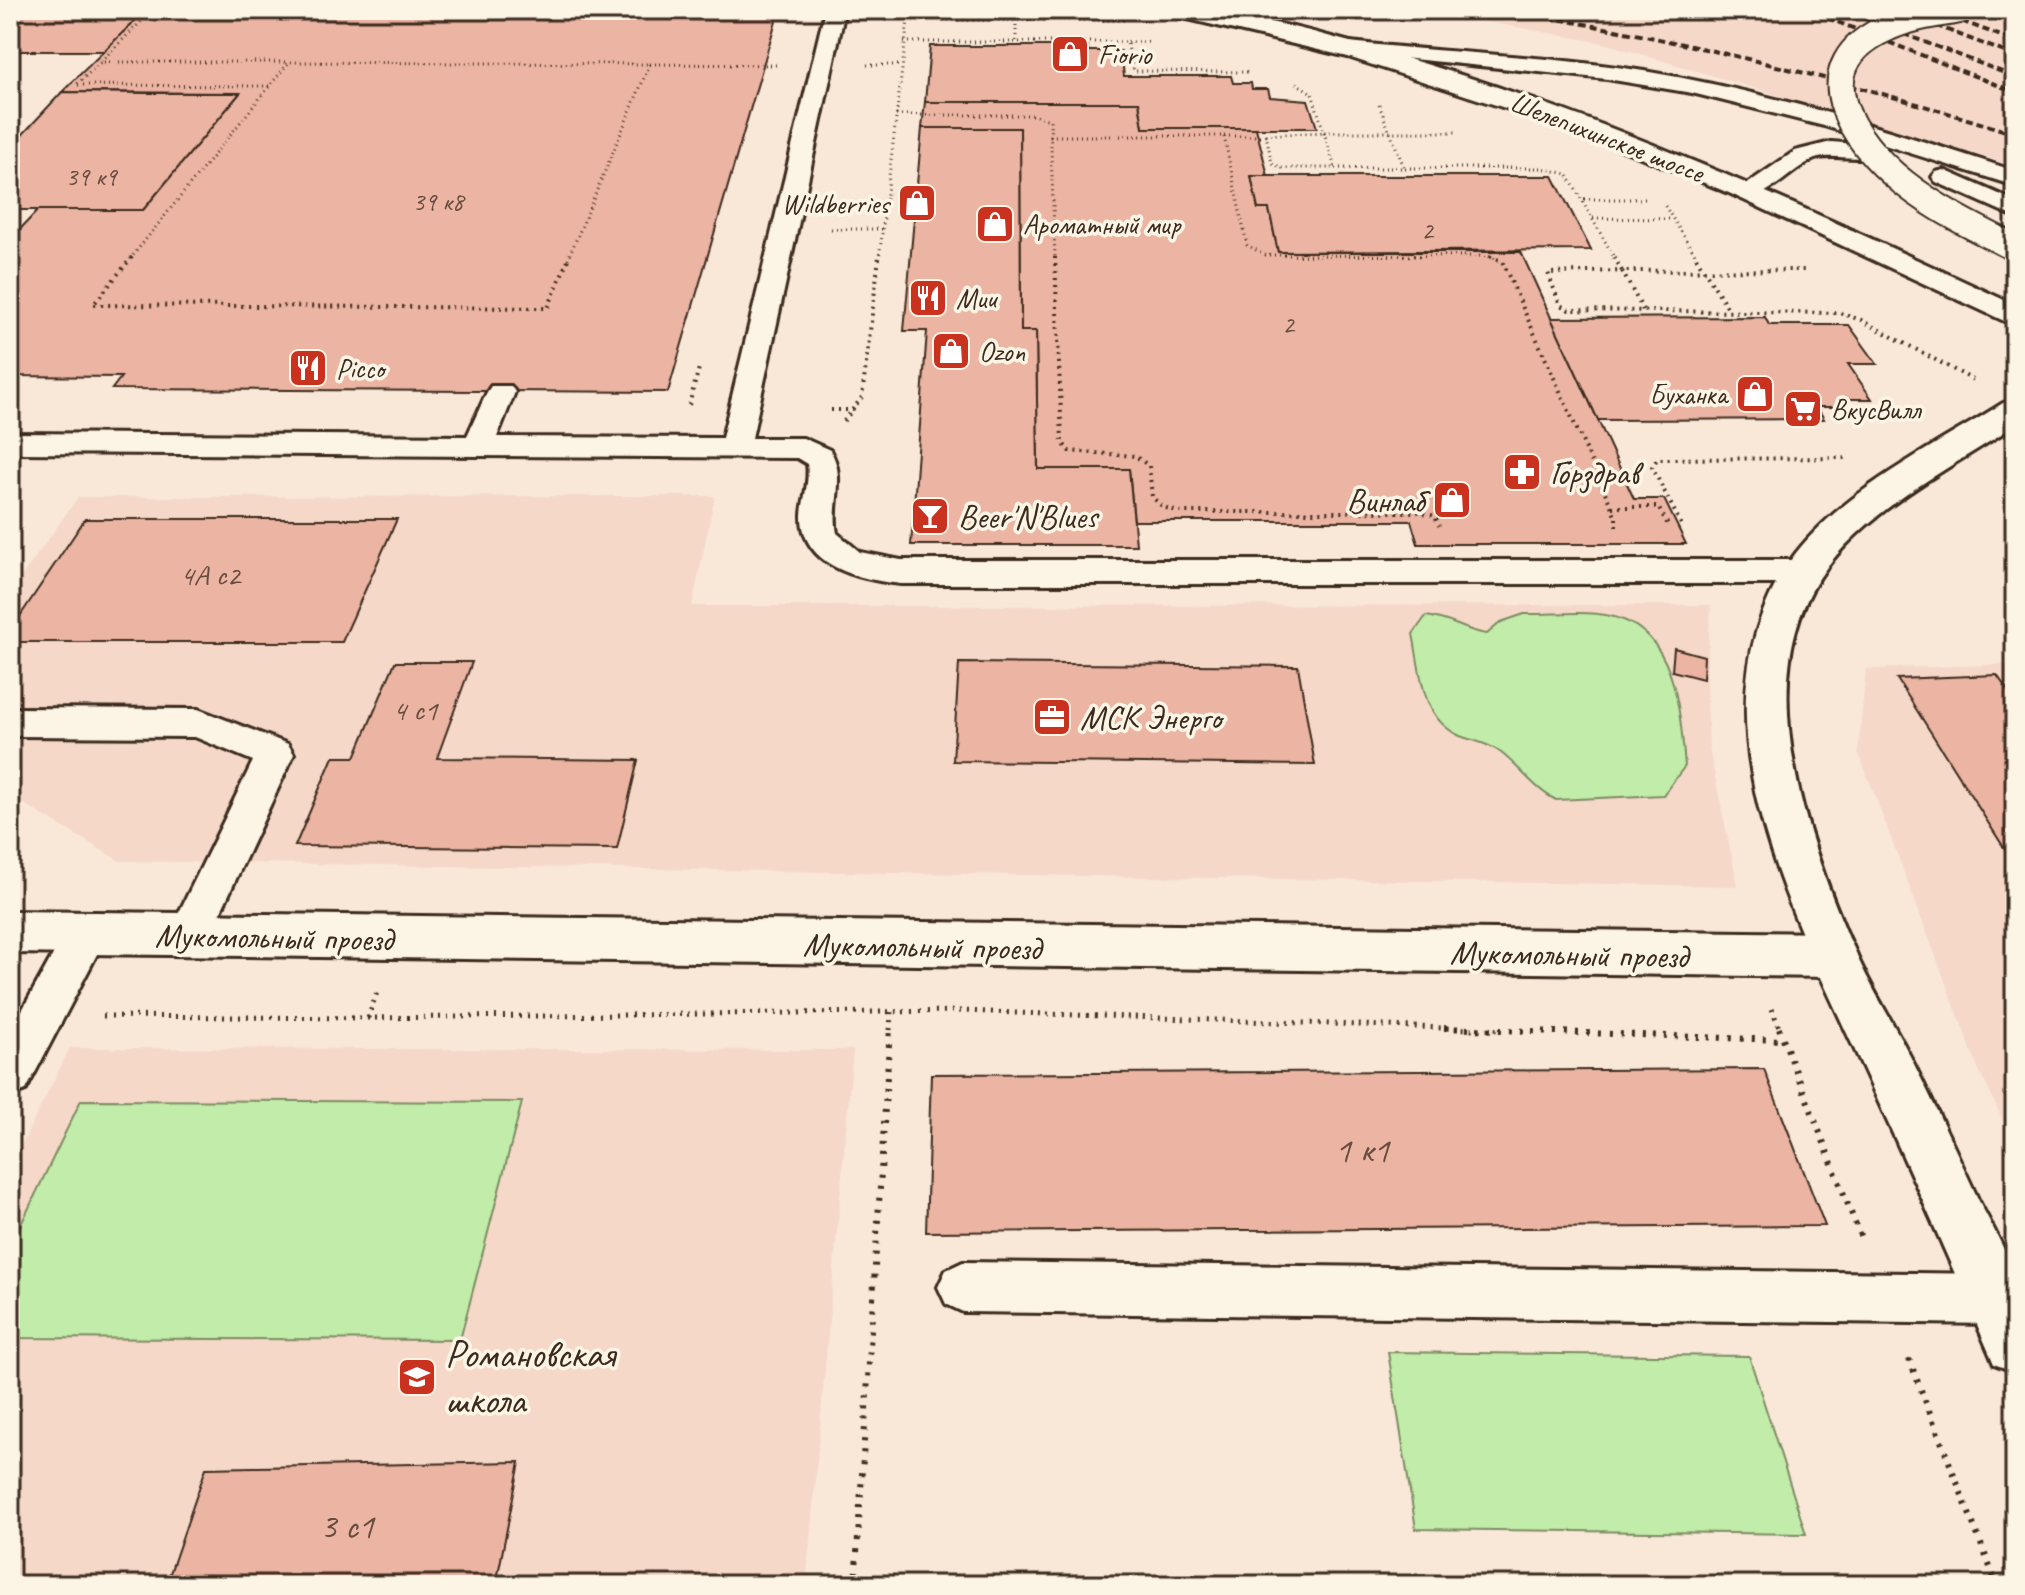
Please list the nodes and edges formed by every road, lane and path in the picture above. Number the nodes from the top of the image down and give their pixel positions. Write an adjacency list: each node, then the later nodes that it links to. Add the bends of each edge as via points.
1 (153, 10): 12 (path)
2 (835, 10): 47 (lane)
3 (889, 10): 6 (path)
4 (1179, 10): 11 (street, Шелепихинское шоссе)
5 (1960, 10): 35 (street, bridge, via 1905,21 1852,50 1837,72 1838,99 1853,131 1891,172 1955,217)
6 (908, 20): 7 (path); 9 (path)
7 (1016, 20): 8 (path); 10 (path)
8 (1126, 20)
9 (904, 42): 10 (path); 20 (path)
10 (1016, 43): 16 (path, via 1127,42 1130,67 1137,72)
11 (1338, 47): 29 (lane, via 1688,86 1889,139); 30 (street, Шелепихинское шоссе, via 1547,111)
12 (101, 62): 13 (path); 18 (path, via 76,85)
13 (289, 62): 14 (path); 18 (path)
14 (650, 64): 15 (path); 18 (path, via 548,308 93,305)
15 (764, 65)
16 (1252, 72)
17 (1292, 81): 21 (path, via 1312,93)
18 (270, 86)
19 (1379, 104): 22 (path)
20 (896, 115): 24 (path, via 1038,116 1050,120); 48 (path, via 862,397 840,427)
21 (1324, 132): 22 (path); 26 (path); 28 (path)
22 (1390, 132): 23 (path); 27 (path)
23 (1465, 132)
24 (1050, 136): 25 (path); 52 (path, via 1065,448 1075,454 1140,458 1149,466 1152,497 1179,512 1425,512 1435,516)
25 (1224, 136): 26 (path); 50 (path, via 1247,245 1259,253 1487,256 1505,264)
26 (1266, 136): 28 (path, via 1276,166)
27 (1404, 167): 28 (path); 31 (path, via 1551,168 1573,179)
28 (1335, 168)
29 (2015, 179)
30 (1747, 192): 32 (lane, via 1811,150 1846,147 1943,177); 41 (street, Шелепихинское шоссе)
31 (1584, 199): 33 (path); 34 (path, via 1661,199)
32 (2015, 210)
33 (1593, 218): 34 (path); 37 (path)
34 (1673, 219): 38 (path)
35 (2015, 248)
36 (1809, 270): 38 (path)
37 (1622, 271): 38 (path); 39 (path); 39 (path, via 1546,275 1560,305 1569,310)
38 (1705, 271): 40 (path)
39 (1643, 310): 40 (path)
40 (1729, 311): 42 (path, via 1848,315)
41 (2015, 317)
42 (1981, 384)
43 (501, 392): 46 (lane)
44 (2015, 410): 55 (street, via 1837,530)
45 (10, 443): 46 (lane)
46 (478, 446): 47 (lane)
47 (735, 448): 48 (lane)
48 (811, 451): 54 (lane, via 824,465 818,521 825,542 854,564 874,570)
49 (1858, 458): 54 (path, via 1653,460)
50 (1612, 507): 51 (path); 53 (path, via 1617,522)
51 (1659, 509)
52 (1445, 532)
53 (1609, 532)
54 (1704, 572): 55 (lane)
55 (1802, 572): 60 (street, via 1782,617 1767,682 1774,775 1793,846)
56 (10, 722): 59 (lane, via 198,723 275,754)
57 (10, 932): 58 (street, Мукомольный проезд)
58 (86, 935): 59 (street, Мукомольный проезд); 62 (lane)
59 (188, 937): 60 (street, Мукомольный проезд)
60 (1833, 955): 66 (street)
61 (891, 1011): 62 (path); 63 (path); 68 (path)
62 (42, 1016): 64 (lane)
63 (1782, 1040)
64 (10, 1075)
65 (963, 1287): 66 (lane)
66 (1996, 1299): 67 (street)
67 (2015, 1343)
68 (855, 1585)

